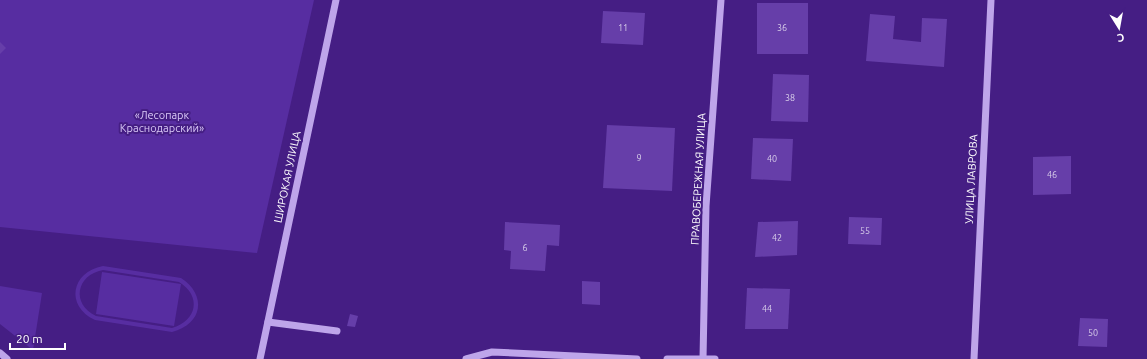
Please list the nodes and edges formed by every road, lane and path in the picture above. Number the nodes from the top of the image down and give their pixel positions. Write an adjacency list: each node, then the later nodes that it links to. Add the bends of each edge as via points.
1 (336, 0): 4 (street, ШИРОКАЯ УЛИЦА)
2 (722, 0): 12 (street, ПРАВОБЕРЕЖНАЯ УЛИЦА, via 706,206)
3 (991, 0): 14 (street, УЛИЦА ЛАВРОВА)
4 (268, 322): 5 (street); 8 (street, ШИРОКАЯ УЛИЦА)
5 (337, 331)
6 (0, 353): 7 (street)
7 (8, 359)
8 (260, 359)
9 (466, 359): 10 (street, via 492,352)
10 (637, 359)
11 (666, 359): 12 (street)
12 (703, 359): 13 (street)
13 (715, 359)
14 (974, 359)

